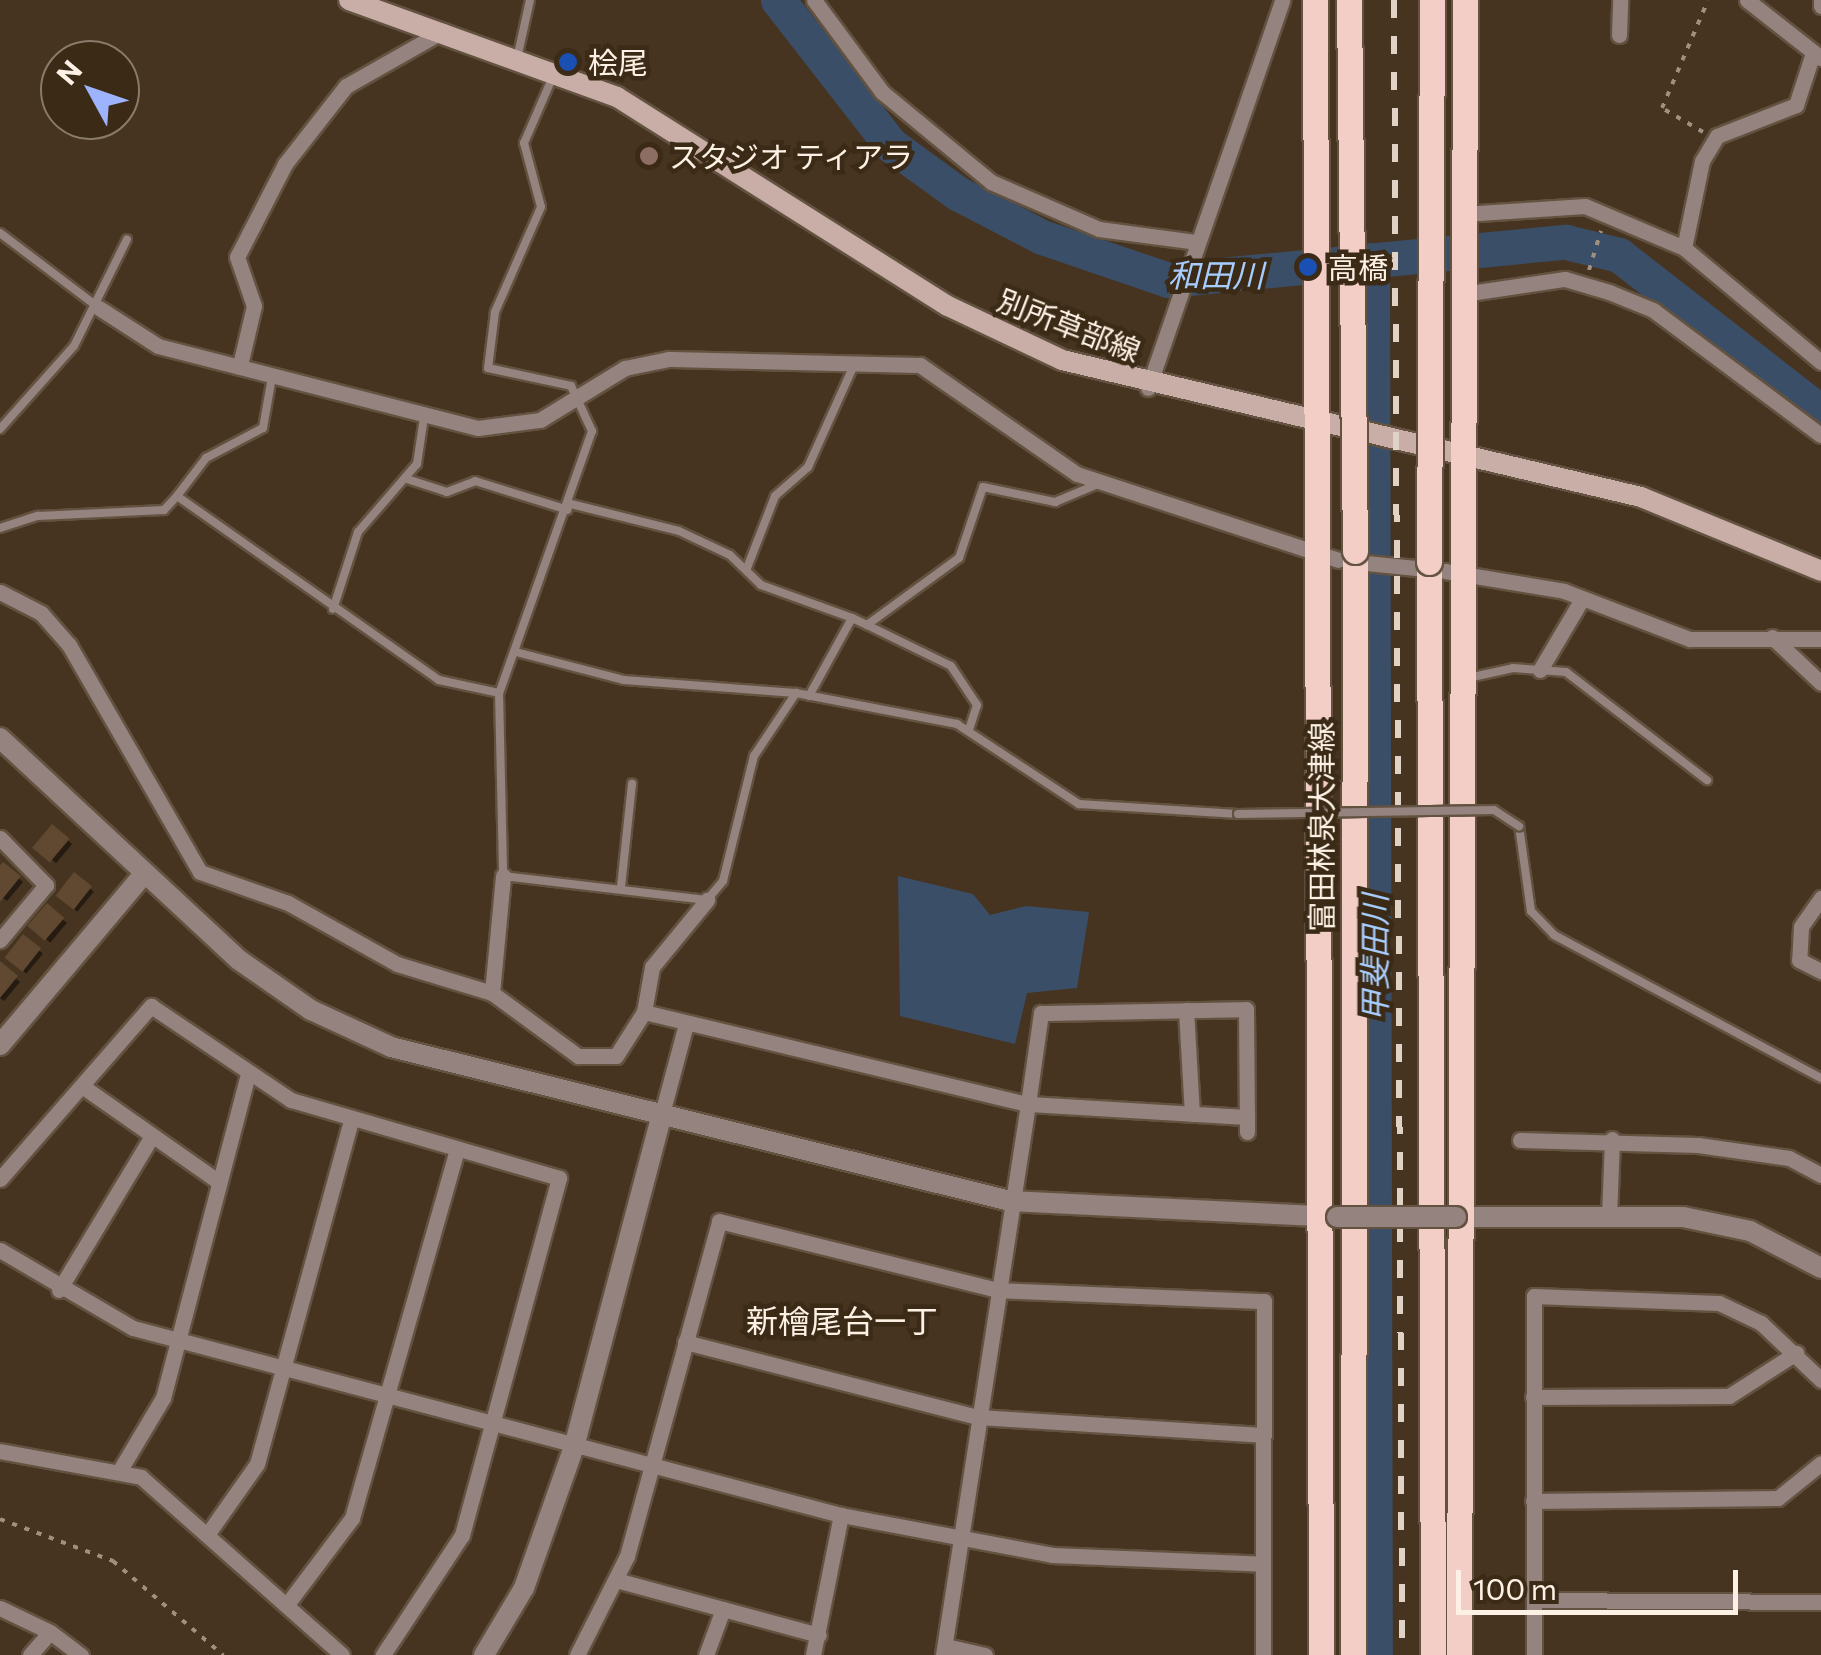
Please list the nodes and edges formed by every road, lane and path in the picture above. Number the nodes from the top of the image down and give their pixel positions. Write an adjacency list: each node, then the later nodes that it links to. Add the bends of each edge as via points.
1 (348, 0): 12 (main road, 別所草部線)
2 (530, 0): 14 (lane)
3 (814, 0): 22 (street, via 882,92 991,182 1099,229)
4 (1282, 0): 22 (street)
5 (1315, 0): 34 (main road)
6 (1350, 0): 43 (main road, 富田林泉大津線, bridge)
7 (1432, 0): 45 (main road, bridge)
8 (1465, 0): 18 (main road)
9 (1620, 0): 13 (street)
10 (1708, 0): 17 (path, via 1662,108)
11 (1748, 0): 15 (street)
12 (443, 31): 14 (main road, 別所草部線); 29 (street, via 346,86 285,164 237,257 254,306)
13 (1619, 35)
14 (518, 54): 16 (main road, 別所草部線)
15 (1816, 57): 17 (street, via 1796,105)
16 (556, 70): 31 (main road, 別所草部線, via 672,128 980,324); 32 (lane, via 529,117 524,143 540,207 495,312 488,368 513,380 554,379)
17 (1717, 136): 23 (street, via 1702,161)
18 (1463, 216): 23 (street, via 1585,206); 25 (main road)
19 (1604, 223): 24 (path)
20 (0, 233): 26 (lane)
21 (127, 239): 26 (lane)
22 (1196, 245): 31 (street)
23 (1684, 248): 28 (street)
24 (1587, 276)
25 (1463, 288): 36 (street, via 1565,279 1653,310); 37 (main road)
26 (99, 308): 29 (street, via 158,346); 35 (lane)
27 (856, 359): 32 (street, via 669,359 625,368); 39 (street, via 920,365); 44 (lane, via 843,402 798,482 775,496)
28 (1821, 362)
29 (240, 365): 30 (street)
30 (272, 372): 33 (street); 40 (lane, via 262,428 206,458)
31 (1148, 388): 34 (main road, 別所草部線)
32 (584, 399): 33 (street, via 509,424); 41 (lane, via 592,431)
33 (424, 417): 38 (lane)
34 (1321, 425): 37 (main road, 別所草部線); 43 (main road)
35 (0, 429)
36 (1821, 435)
37 (1463, 453): 45 (main road); 46 (main road, 別所草部線, via 1641,497)
38 (407, 479): 41 (lane, via 447,492 475,481); 49 (lane, via 358,532)
39 (1101, 482): 43 (street); 51 (lane, via 1055,502 983,487 959,558)
40 (177, 496): 42 (lane, via 164,510 38,516); 49 (lane)
41 (570, 507): 44 (lane, via 680,531); 54 (lane)
42 (0, 528)
43 (1345, 558): 45 (street); 95 (main road, via 1314,1034); 142 (main road, 富田林泉大津線)
44 (746, 568): 50 (lane, via 761,585)
45 (1439, 569): 48 (street); 56 (main road); 143 (main road)
46 (1821, 572)
47 (0, 592): 73 (street, via 41,614 69,645 200,872 288,903 397,964)
48 (1582, 599): 52 (street, via 1690,638); 55 (street)
49 (333, 608): 58 (lane, via 440,680)
50 (852, 618): 51 (lane); 60 (lane)
51 (866, 624): 61 (lane, via 950,666 976,706)
52 (1772, 637): 53 (street); 57 (street)
53 (1821, 639)
54 (516, 652): 58 (lane); 59 (lane, via 624,680)
55 (1540, 670): 56 (lane); 63 (lane, via 1566,672)
56 (1467, 678): 94 (main road)
57 (1821, 683)
58 (499, 693): 67 (lane, via 508,756)
59 (796, 693): 60 (lane); 70 (lane, via 754,756 722,881)
60 (809, 696): 61 (lane)
61 (969, 730): 79 (lane, bridge, via 1079,804 1238,814 1494,810 1519,826 1531,911 1554,935)
62 (0, 738): 66 (street)
63 (1706, 780)
64 (632, 784): 68 (lane)
65 (0, 838): 71 (street, via 46,884)
66 (144, 874): 77 (street); 84 (street, via 311,1010 391,1047)
67 (503, 876): 68 (lane); 73 (street)
68 (621, 887): 70 (lane)
69 (1821, 898): 72 (street, via 1801,927 1799,960)
70 (706, 900): 75 (street, via 652,967)
71 (0, 940)
72 (1821, 971)
73 (492, 993): 75 (street, via 552,1041 603,1062)
74 (1186, 1010): 81 (street, via 1041,1013); 82 (street); 82 (street, via 1246,1009 1247,1124)
75 (644, 1012): 76 (street)
76 (685, 1028): 81 (street); 84 (street)
77 (0, 1046)
78 (247, 1078): 80 (street, via 151,1006); 83 (street); 91 (street)
79 (1821, 1078)
80 (82, 1086): 87 (street); 90 (street)
81 (1028, 1104): 82 (street); 92 (street)
82 (1192, 1114)
83 (350, 1120): 88 (street); 103 (street)
84 (660, 1121): 92 (street); 110 (street)
85 (1612, 1139): 86 (street); 89 (street, via 1789,1158); 93 (street)
86 (1520, 1140)
87 (149, 1141): 91 (street); 98 (street)
88 (456, 1152): 106 (street); 108 (street, via 560,1178)
89 (1821, 1175)
90 (0, 1179)
91 (219, 1182): 100 (street)
92 (1010, 1201): 95 (street); 99 (street)
93 (1610, 1216): 94 (street); 97 (street, via 1683,1216 1750,1231)
94 (1461, 1217): 95 (street, bridge); 144 (main road)
95 (1330, 1218): 141 (main road)
96 (0, 1250): 98 (street)
97 (1821, 1268)
98 (59, 1290): 100 (street)
99 (998, 1290): 101 (street, via 719,1221); 107 (street); 109 (street, via 1264,1301)
100 (177, 1340): 103 (street); 114 (street, via 163,1398)
101 (685, 1342): 107 (street); 113 (street)
102 (1796, 1353): 104 (street); 105 (street, via 1729,1396); 105 (street, via 1720,1303 1534,1296)
103 (284, 1367): 106 (street); 118 (street, via 257,1464)
104 (1821, 1380)
105 (1534, 1397): 115 (street)
106 (390, 1398): 108 (street); 124 (street, via 352,1518)
107 (978, 1417): 109 (street); 119 (street)
108 (496, 1426): 110 (street); 134 (street, via 444,1573)
109 (1262, 1435): 120 (street)
110 (574, 1447): 113 (street); 135 (street, via 524,1588)
111 (0, 1451): 114 (street)
112 (1821, 1463): 115 (street, via 1778,1498)
113 (652, 1466): 116 (street); 121 (street)
114 (120, 1470): 118 (street, via 142,1476)
115 (1533, 1501): 122 (street)
116 (841, 1516): 119 (street); 128 (street)
117 (0, 1519): 132 (path, via 112,1561)
118 (208, 1532): 124 (street)
119 (959, 1540): 120 (street, via 1052,1555); 129 (street)
120 (1262, 1564): 140 (street)
121 (616, 1580): 126 (street); 136 (street)
122 (1534, 1600): 123 (street); 145 (street)
123 (1821, 1602)
124 (288, 1604): 133 (street)
125 (0, 1608): 127 (street)
126 (722, 1609): 128 (street); 137 (street)
127 (50, 1632): 130 (street); 131 (street)
128 (819, 1635): 138 (street)
129 (944, 1650): 139 (street)
130 (30, 1655)
131 (81, 1655)
132 (223, 1655)
133 (342, 1655)
134 (383, 1655)
135 (484, 1655)
136 (577, 1655)
137 (706, 1655)
138 (813, 1655)
139 (985, 1655)
140 (1264, 1655)
141 (1321, 1655)
142 (1353, 1655)
143 (1433, 1655)
144 (1459, 1655)
145 (1534, 1655)

